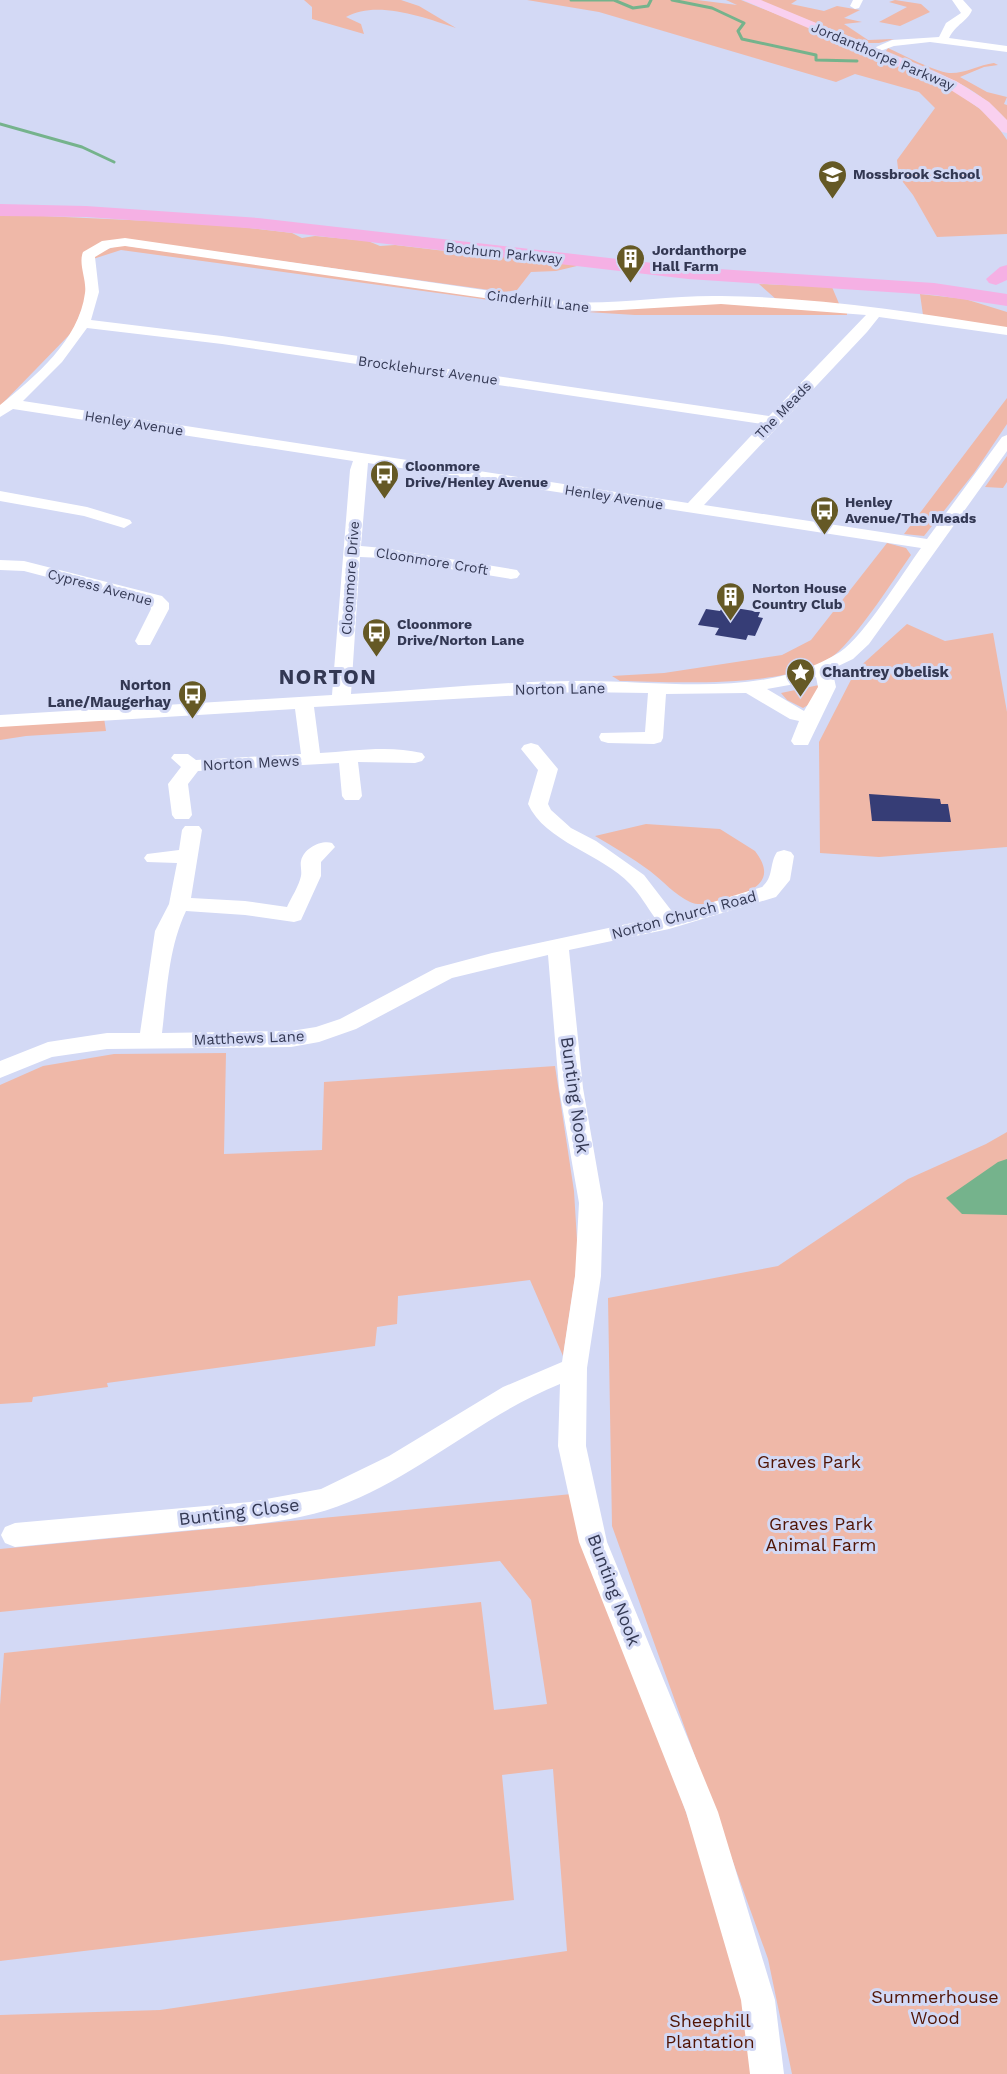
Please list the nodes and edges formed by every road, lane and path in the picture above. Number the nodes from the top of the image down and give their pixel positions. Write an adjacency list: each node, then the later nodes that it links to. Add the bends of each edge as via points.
1 (750, 0): 4 (main road, Jordanthorpe Parkway)
2 (957, 0): 3 (street, via 967,10 966,14 950,25)
3 (943, 40): 4 (street, via 906,41); 5 (street)
4 (872, 51): 6 (main road, Jordanthorpe Parkway, via 964,91)
5 (1002, 52)
6 (1007, 129)
7 (0, 199): 9 (highway, Bochum Parkway, via 110,202 219,211 767,272 934,281)
8 (0, 210): 10 (highway, Bochum Parkway, via 224,222 690,273 937,289)
9 (1002, 275): 10 (highway, via 997,291)
10 (1007, 299)
11 (875, 312): 12 (street, Cinderhill Lane, via 722,300 582,308 140,243 107,244 87,255 92,293); 13 (street, Cinderhill Lane); 15 (street, The Meads)
12 (83, 322): 14 (street, via 71,343); 15 (street, Brocklehurst Avenue)
13 (1007, 331)
14 (6, 408): 17 (street, Henley Avenue)
15 (773, 421): 19 (street, The Meads)
16 (1006, 442): 21 (street, Norton Lane)
17 (362, 458): 19 (street, Henley Avenue); 22 (street, Cloonmore Drive)
18 (0, 496): 20 (street)
19 (691, 509): 21 (street, Henley Avenue)
20 (124, 523)
21 (933, 545): 26 (street, Norton Lane, via 863,640)
22 (353, 551): 24 (street, Cloonmore Croft); 29 (street, Cloonmore Drive)
23 (0, 565): 25 (street, Cypress Avenue, via 24,566 156,600 160,609)
24 (511, 574)
25 (144, 641)
26 (824, 668): 27 (street, Norton Lane, via 800,678); 31 (street, via 827,687)
27 (750, 687): 28 (street, Norton Lane); 31 (street, via 797,715)
28 (657, 689): 29 (street, Norton Lane, via 576,686); 33 (street, via 654,738)
29 (341, 700): 30 (street, Norton Lane)
30 (304, 702): 32 (street, Norton Lane); 38 (street, Norton Mews)
31 (810, 718): 34 (street)
32 (0, 721)
33 (608, 737)
34 (801, 741)
35 (531, 749): 45 (street, via 548,769 538,804 543,813 564,832 637,879)
36 (415, 757): 37 (street, Norton Mews)
37 (348, 758): 38 (street, Norton Mews); 39 (street)
38 (311, 760): 41 (street, Norton Mews, via 186,762 178,784 187,822)
39 (352, 796)
40 (325, 847): 44 (street, via 311,860 311,876 294,915)
41 (187, 856): 43 (street); 44 (street, Norton Mews)
42 (784, 856): 45 (street, Norton Church Road, via 783,874 769,892)
43 (154, 858)
44 (179, 904): 47 (street, Norton Mews, via 161,955)
45 (669, 922): 46 (street, Norton Church Road)
46 (558, 946): 47 (street, Matthews Lane, via 444,974 348,1024 319,1034 291,1040); 49 (street, Bunting Nook, via 571,1088 591,1203 588,1276)
47 (150, 1041): 48 (street, Matthews Lane, via 107,1041 48,1050)
48 (0, 1070)
49 (574, 1368): 50 (street, Bunting Close, via 517,1391 384,1471 340,1494 310,1504 263,1512); 51 (street, Bunting Nook, via 572,1446 593,1542 702,1812 759,2000)
50 (15, 1535)
51 (767, 2074)

